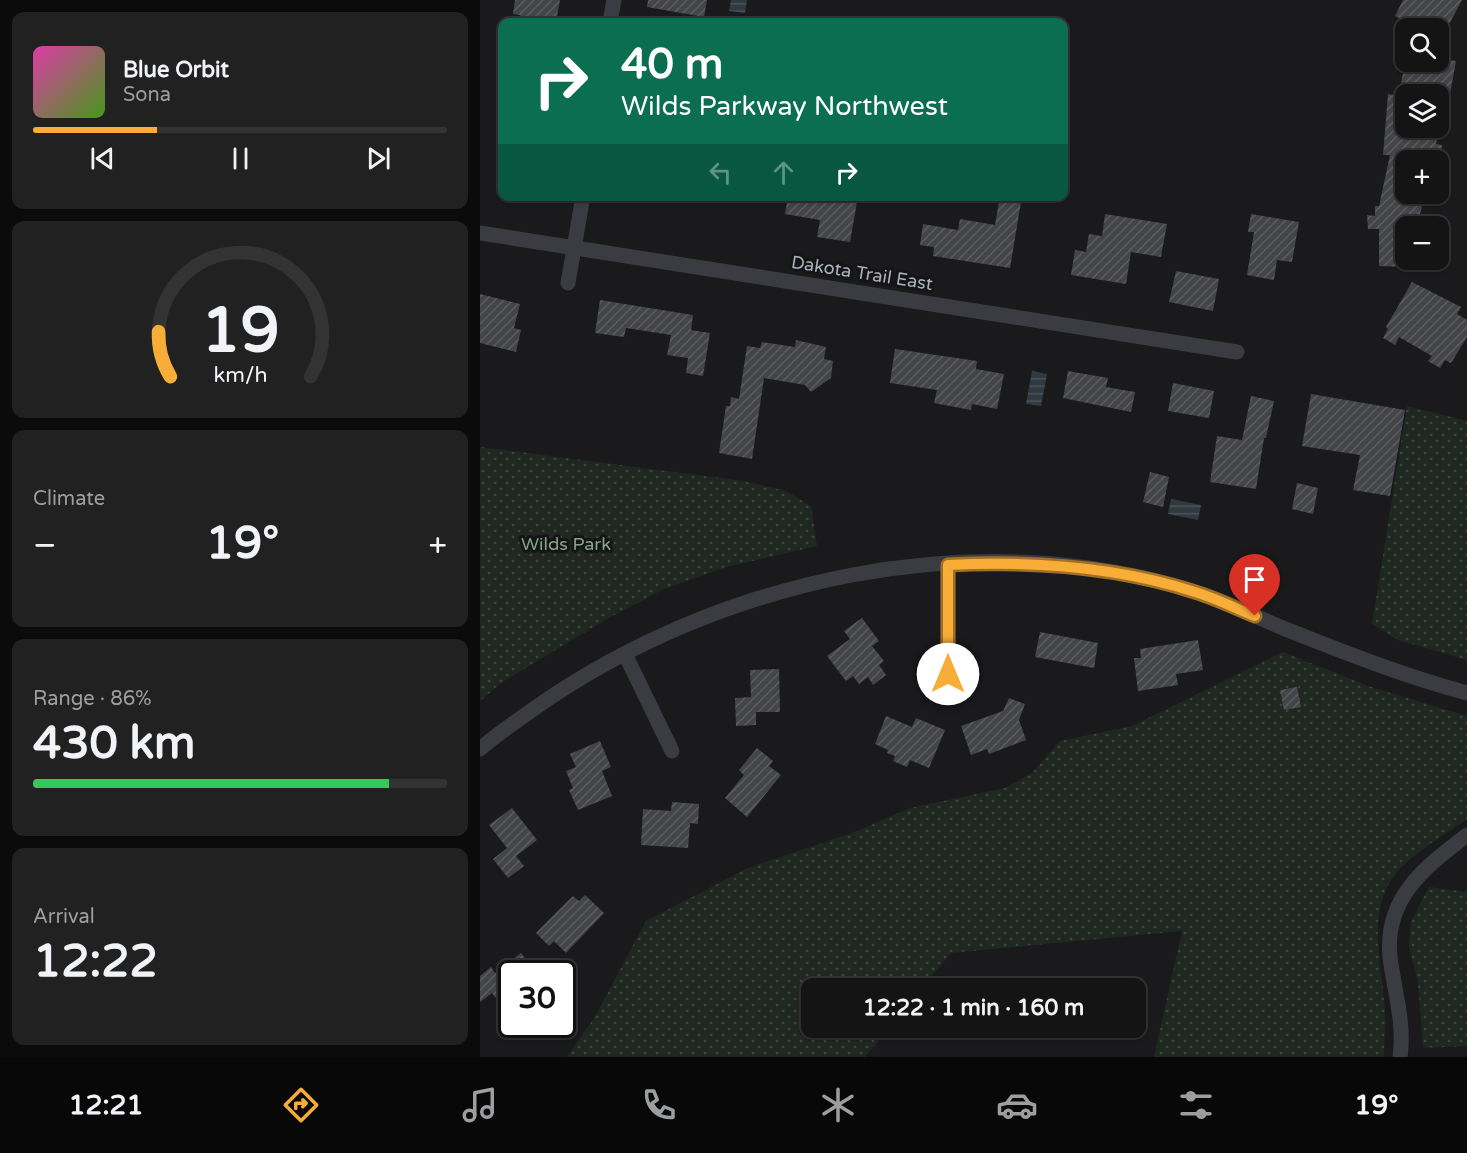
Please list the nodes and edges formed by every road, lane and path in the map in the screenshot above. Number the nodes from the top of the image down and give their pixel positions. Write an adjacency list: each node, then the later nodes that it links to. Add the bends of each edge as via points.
1 (614, 0): 2 (street)
2 (611, 18)
3 (582, 201): 5 (street)
4 (480, 233): 5 (street, Dakota Trail East)
5 (575, 248): 6 (street); 7 (street, Dakota Trail East)
6 (568, 283)
7 (1238, 352)
8 (948, 565): 9 (street, via 824,579 727,607); 10 (street); 11 (street, via 1001,562 1104,571 1148,580 1195,592 1350,655)
9 (625, 654): 12 (street, via 576,680); 13 (street)
10 (948, 674)
11 (1467, 693)
12 (480, 749)
13 (672, 751)
14 (1467, 835): 15 (street, via 1416,876 1391,925 1390,956 1399,1002)
15 (1400, 1057)

